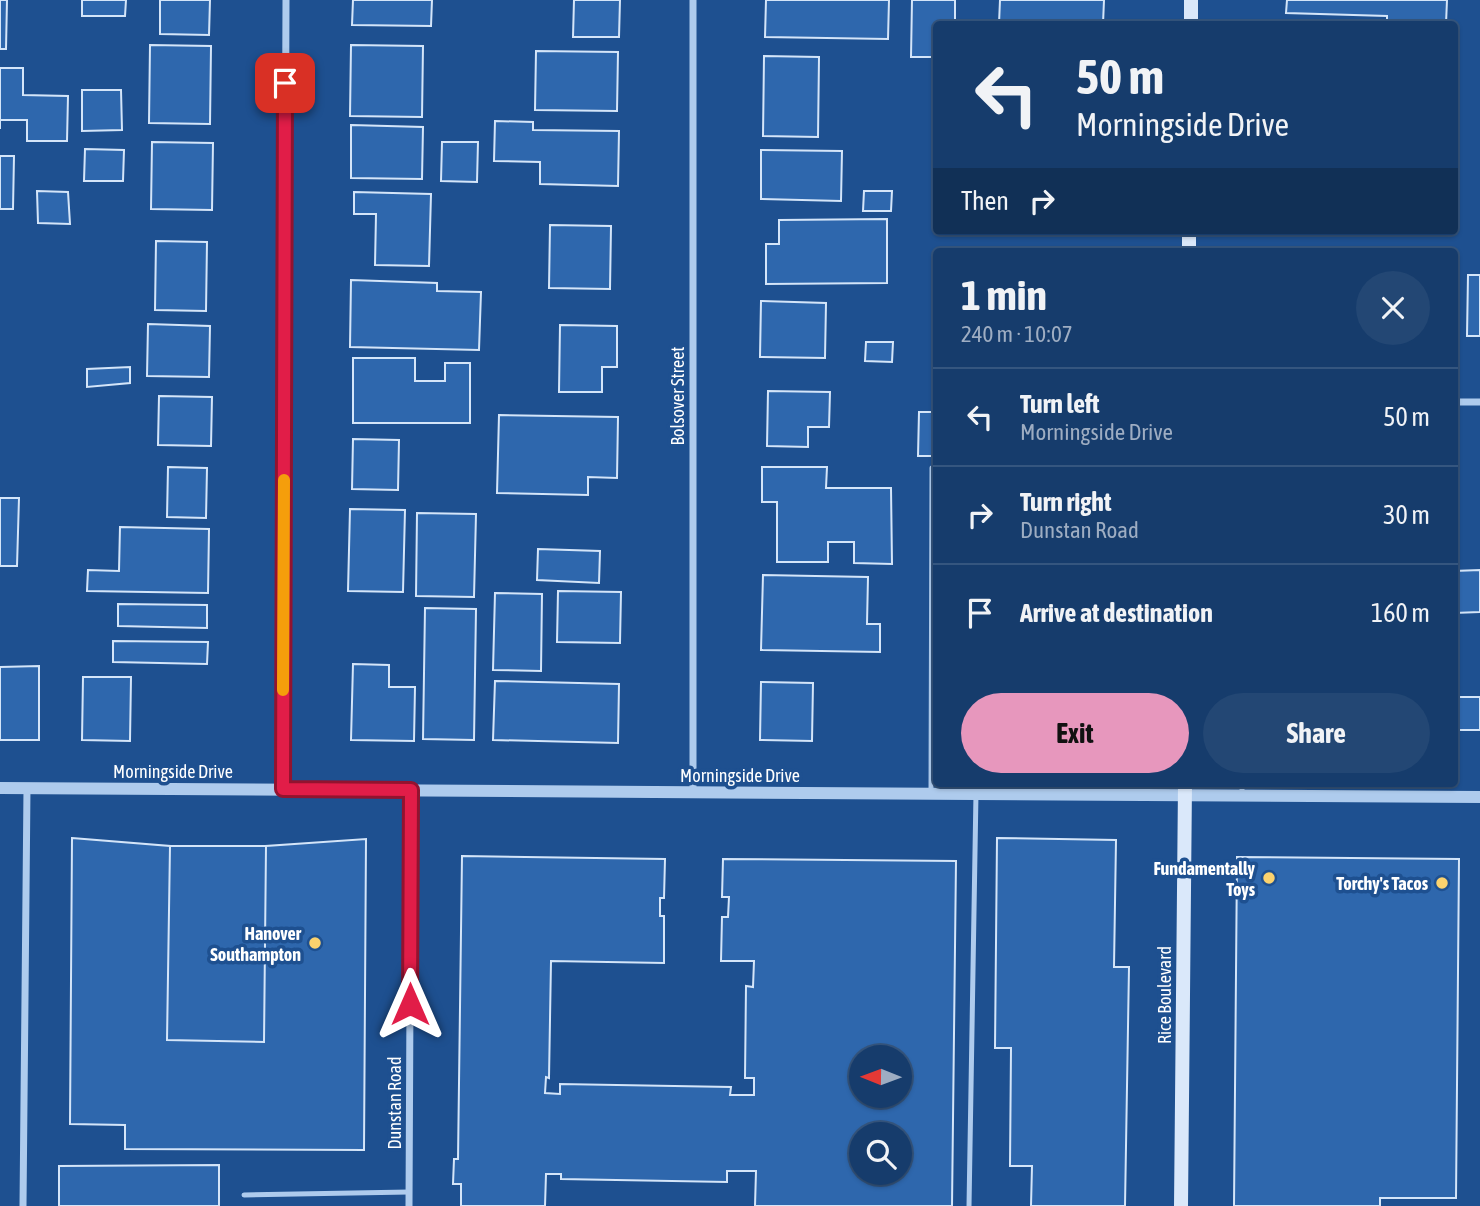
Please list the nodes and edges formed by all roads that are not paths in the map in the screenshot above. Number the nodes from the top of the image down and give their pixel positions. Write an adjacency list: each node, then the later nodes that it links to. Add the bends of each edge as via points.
1 (285, 0): 10 (street)
2 (694, 0): 15 (street, Bolsover Street)
3 (1191, 0): 4 (main road)
4 (1191, 21)
5 (1458, 402): 6 (street)
6 (1480, 402)
7 (933, 468): 16 (lane)
8 (0, 788): 9 (street, Morningside Drive)
9 (27, 788): 10 (street, Morningside Drive); 21 (street)
10 (283, 789): 12 (street, Morningside Drive)
11 (1185, 789): 13 (street, Morningside Drive); 17 (street, Morningside Drive); 24 (main road, Rice Boulevard)
12 (411, 790): 15 (street, Morningside Drive); 19 (street, Dunstan Road)
13 (1242, 790): 14 (street, Morningside Drive)
14 (1437, 790): 18 (street, Morningside Drive)
15 (693, 792): 16 (street, Morningside Drive)
16 (931, 793): 17 (street, Morningside Drive)
17 (976, 793): 23 (lane)
18 (1480, 797)
19 (409, 1192): 20 (lane); 22 (street, Dunstan Road)
20 (244, 1195)
21 (23, 1206)
22 (409, 1206)
23 (969, 1206)
24 (1181, 1206)

